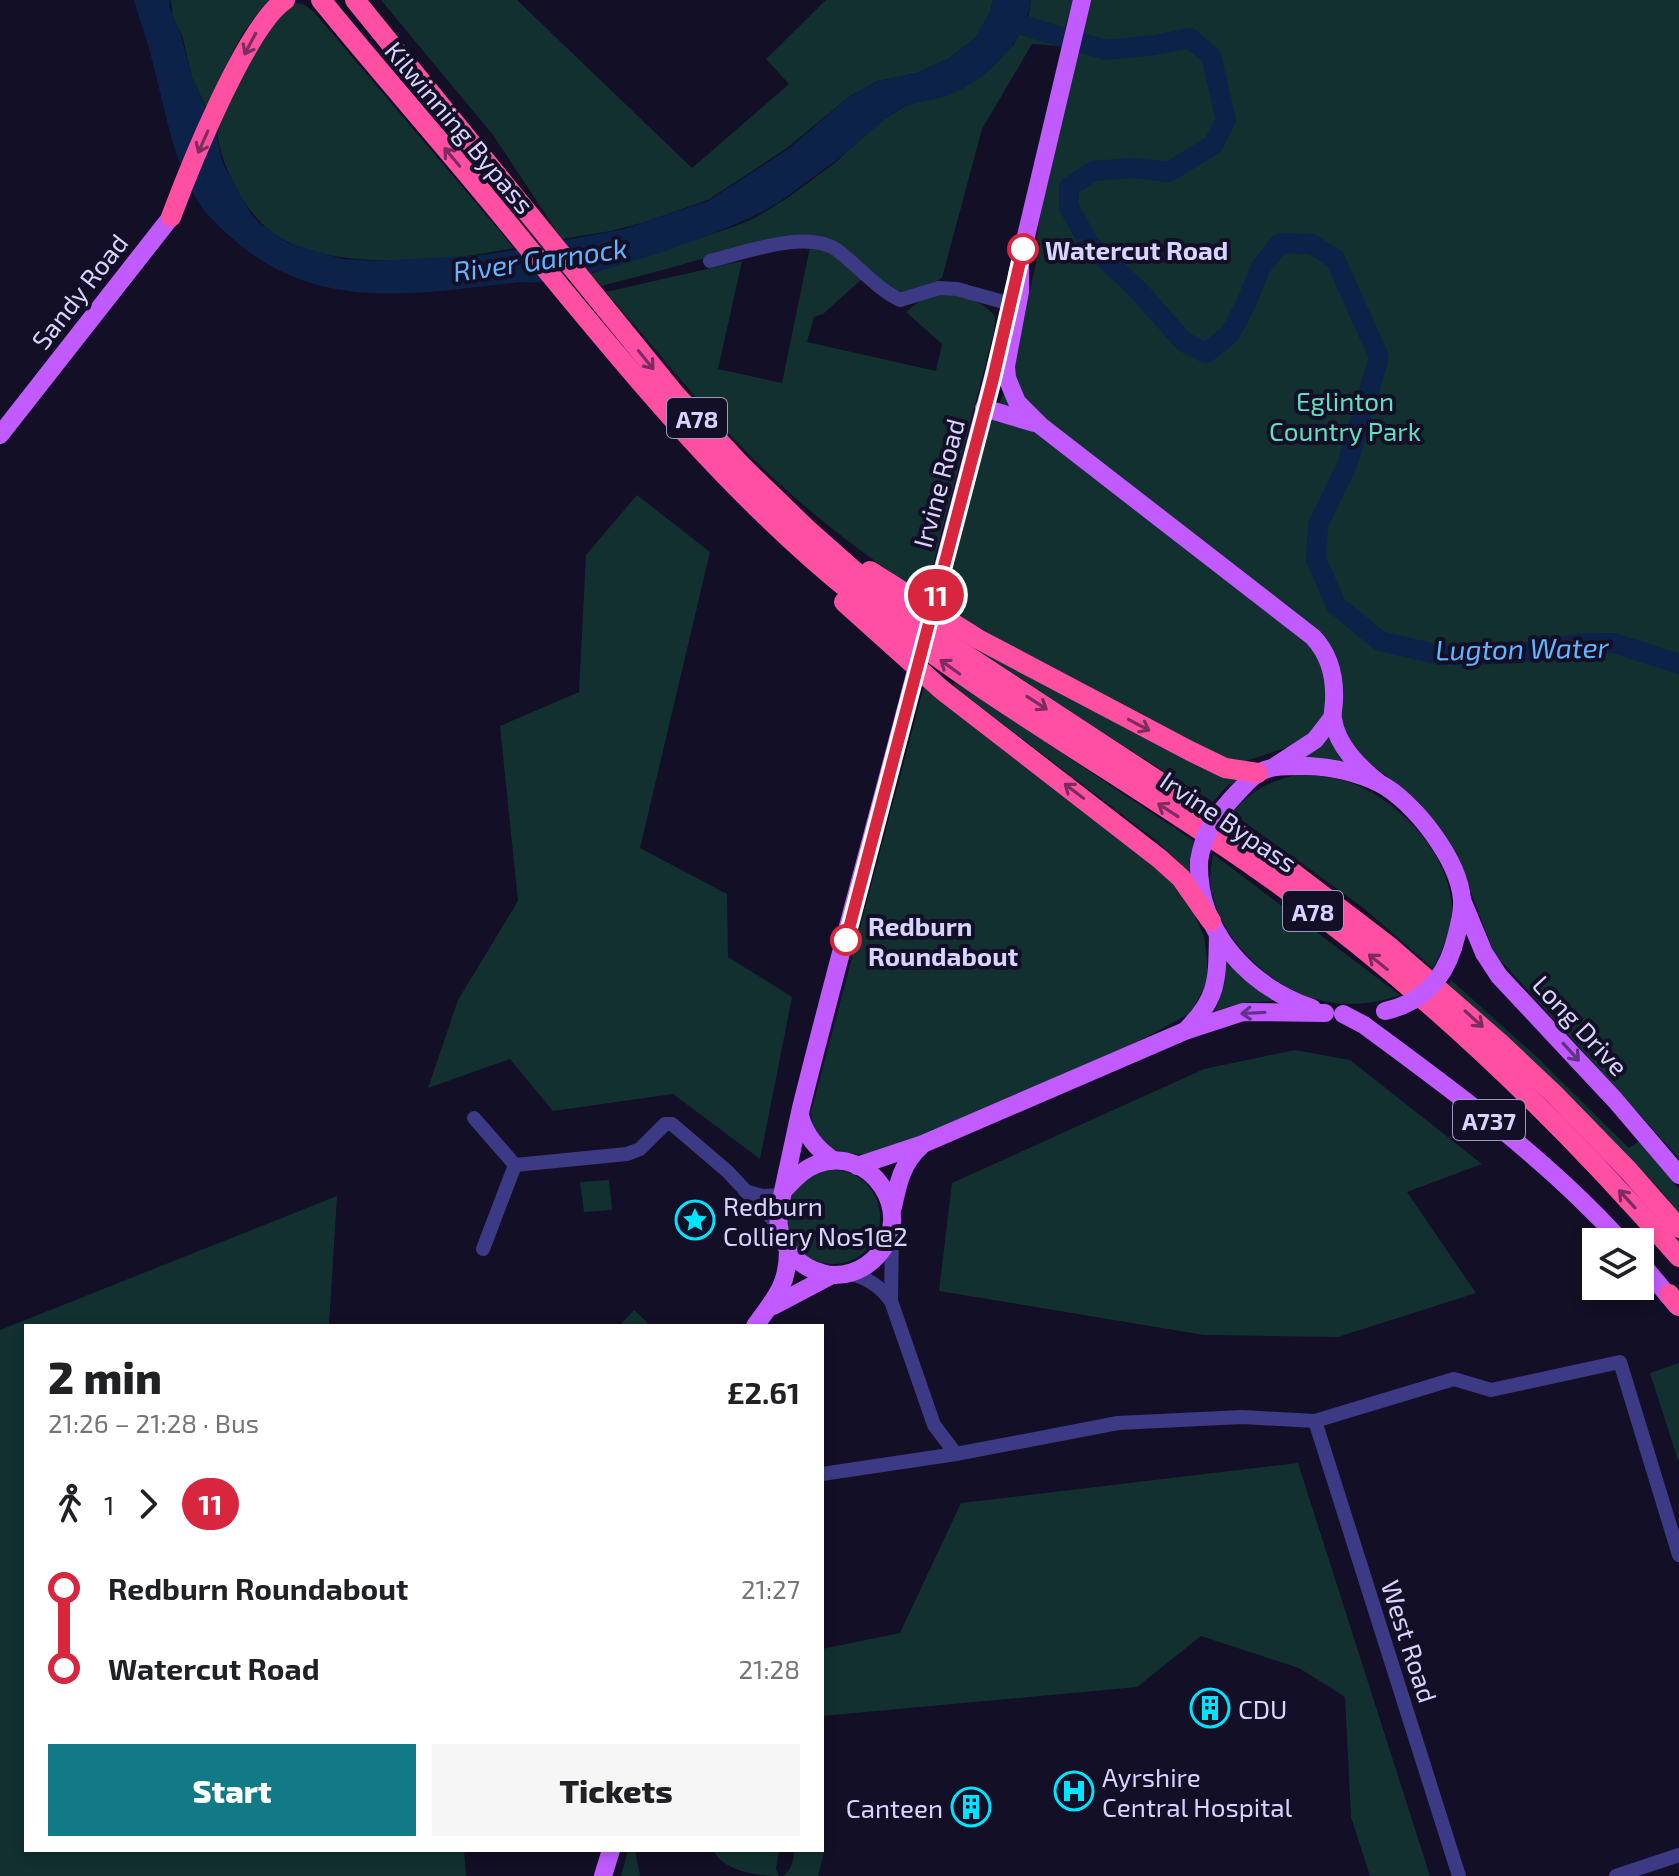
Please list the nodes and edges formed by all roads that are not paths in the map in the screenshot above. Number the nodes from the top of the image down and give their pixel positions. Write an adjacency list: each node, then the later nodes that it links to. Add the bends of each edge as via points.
1 (285, 0): 7 (highway, one-way to 7, via 259,27)
2 (308, 0): 6 (highway)
3 (321, 0): 6 (highway, Kilwinning Bypass / A78)
4 (355, 0): 16 (highway, Kilwinning Bypass / A78, one-way to 16, via 675,394)
5 (1080, 9): 9 (main road, Irvine Road)
6 (373, 65): 15 (highway, Kilwinning Bypass / A78, one-way to 6, via 658,403)
7 (171, 217): 14 (main road, Sandy Road)
8 (710, 261): 9 (street, via 814,241 836,250 900,300 939,288)
9 (1014, 305): 10 (main road, Irvine Road); 11 (main road, via 1006,366)
10 (990, 389): 11 (main road); 12 (main road, Irvine Road)
11 (1017, 402): 13 (main road)
12 (984, 408): 13 (main road); 25 (main road, Irvine Road, bridge)
13 (1041, 426): 18 (main road, via 1307,630 1326,655 1335,683)
14 (0, 435)
15 (759, 509): 17 (highway, Kilwinning Bypass / A78, via 835,579); 22 (highway, one-way to 15, via 1181,878 942,690 802,565)
16 (807, 529): 17 (highway, Kilwinning Bypass / A78); 19 (highway, one-way to 19, via 978,639 1190,751 1225,768)
17 (899, 620): 37 (highway, Irvine Bypass / A78, one-way to 37, via 1262,849 1390,947 1554,1094); 40 (highway, Irvine Bypass / A78, one-way to 17, via 1538,1104 1345,935 1254,866 968,680)
18 (1333, 711): 19 (main road, via 1315,740); 20 (main road, via 1349,754)
19 (1266, 770): 20 (main road, via 1319,767); 22 (main road, bridge, via 1214,819 1201,848 1198,878)
20 (1379, 783): 21 (main road, via 1434,835)
21 (1462, 900): 23 (main road, bridge, via 1453,948 1427,993 1385,1011); 31 (main road, Long Drive, one-way to 31, via 1499,976)
22 (1214, 927): 23 (main road, via 1230,954 1259,981 1288,999); 24 (main road, via 1215,990)
23 (1334, 1014): 24 (main road, one-way to 24, via 1243,1012); 36 (main road, A737, via 1364,1025 1501,1130)
24 (1185, 1031): 27 (main road)
25 (800, 1116): 28 (main road, via 809,1138); 33 (main road, Irvine Road)
26 (474, 1118): 29 (street)
27 (923, 1144): 30 (main road); 34 (main road, via 906,1162)
28 (833, 1160): 30 (main road); 33 (main road, via 802,1173)
29 (515, 1165): 32 (street, via 627,1154 672,1124); 38 (street)
30 (857, 1166): 34 (main road, via 887,1191)
31 (1679, 1175)
32 (745, 1191): 33 (street, via 762,1196); 35 (street)
33 (783, 1193): 35 (main road)
34 (892, 1216): 41 (main road, via 887,1242 877,1256 864,1267); 43 (street)
35 (778, 1225): 39 (main road)
36 (1608, 1228)
37 (1679, 1228)
38 (483, 1249)
39 (788, 1250): 41 (main road, via 801,1264); 45 (main road, via 786,1278)
40 (1679, 1257)
41 (839, 1275): 43 (street, via 868,1280); 45 (main road)
42 (1654, 1278): 44 (main road)
43 (891, 1301): 48 (street, via 934,1425)
44 (1676, 1303)
45 (770, 1308): 46 (main road)
46 (757, 1324)
47 (1315, 1421): 48 (street, via 1242,1417 1118,1423); 50 (street, via 1454,1379 1491,1390 1620,1362); 54 (street, West Road)
48 (956, 1454): 49 (street)
49 (824, 1474)
50 (1679, 1555)
51 (610, 1852): 53 (main road)
52 (1679, 1855): 55 (street)
53 (603, 1876)
54 (1459, 1876)
55 (1616, 1876)

